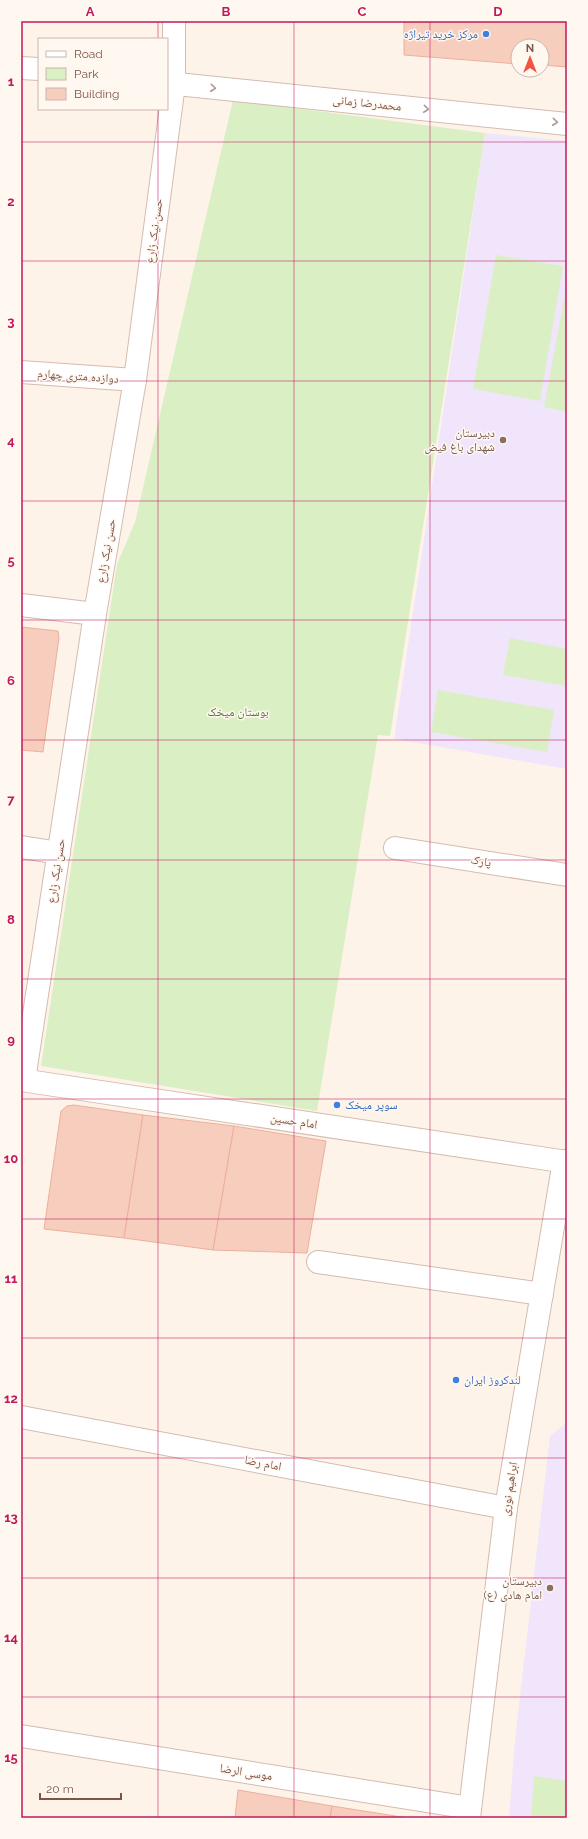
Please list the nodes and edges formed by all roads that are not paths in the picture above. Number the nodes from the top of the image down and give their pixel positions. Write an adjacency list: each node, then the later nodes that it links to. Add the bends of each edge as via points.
1 (174, 21): 4 (street, حسن نیک زارع)
2 (21, 68): 3 (street)
3 (38, 70)
4 (170, 83): 5 (street, حسن نیک زارع); 7 (street, محمدرضا زمانی, one-way to 7)
5 (168, 100)
6 (167, 110): 9 (street, حسن نیک زارع)
7 (567, 124)
8 (21, 372): 9 (street, دوازده متری چهارم)
9 (135, 380): 11 (street, حسن نیک زارع)
10 (21, 605): 11 (street)
11 (95, 614): 14 (street, حسن نیک زارع)
12 (21, 848): 14 (street)
13 (395, 848): 15 (street, پارک)
14 (58, 853): 16 (street, حسن نیک زارع)
15 (567, 875)
16 (22, 1080): 17 (street, امام حسین)
17 (565, 1162): 19 (street, ابراهیم نوری)
18 (318, 1262): 19 (street)
19 (542, 1294): 21 (street, ابراهیم نوری)
20 (21, 1417): 21 (street, امام رضا)
21 (506, 1508): 23 (street, ابراهیم نوری)
22 (21, 1736): 23 (street, موسی الرضا)
23 (470, 1813)

